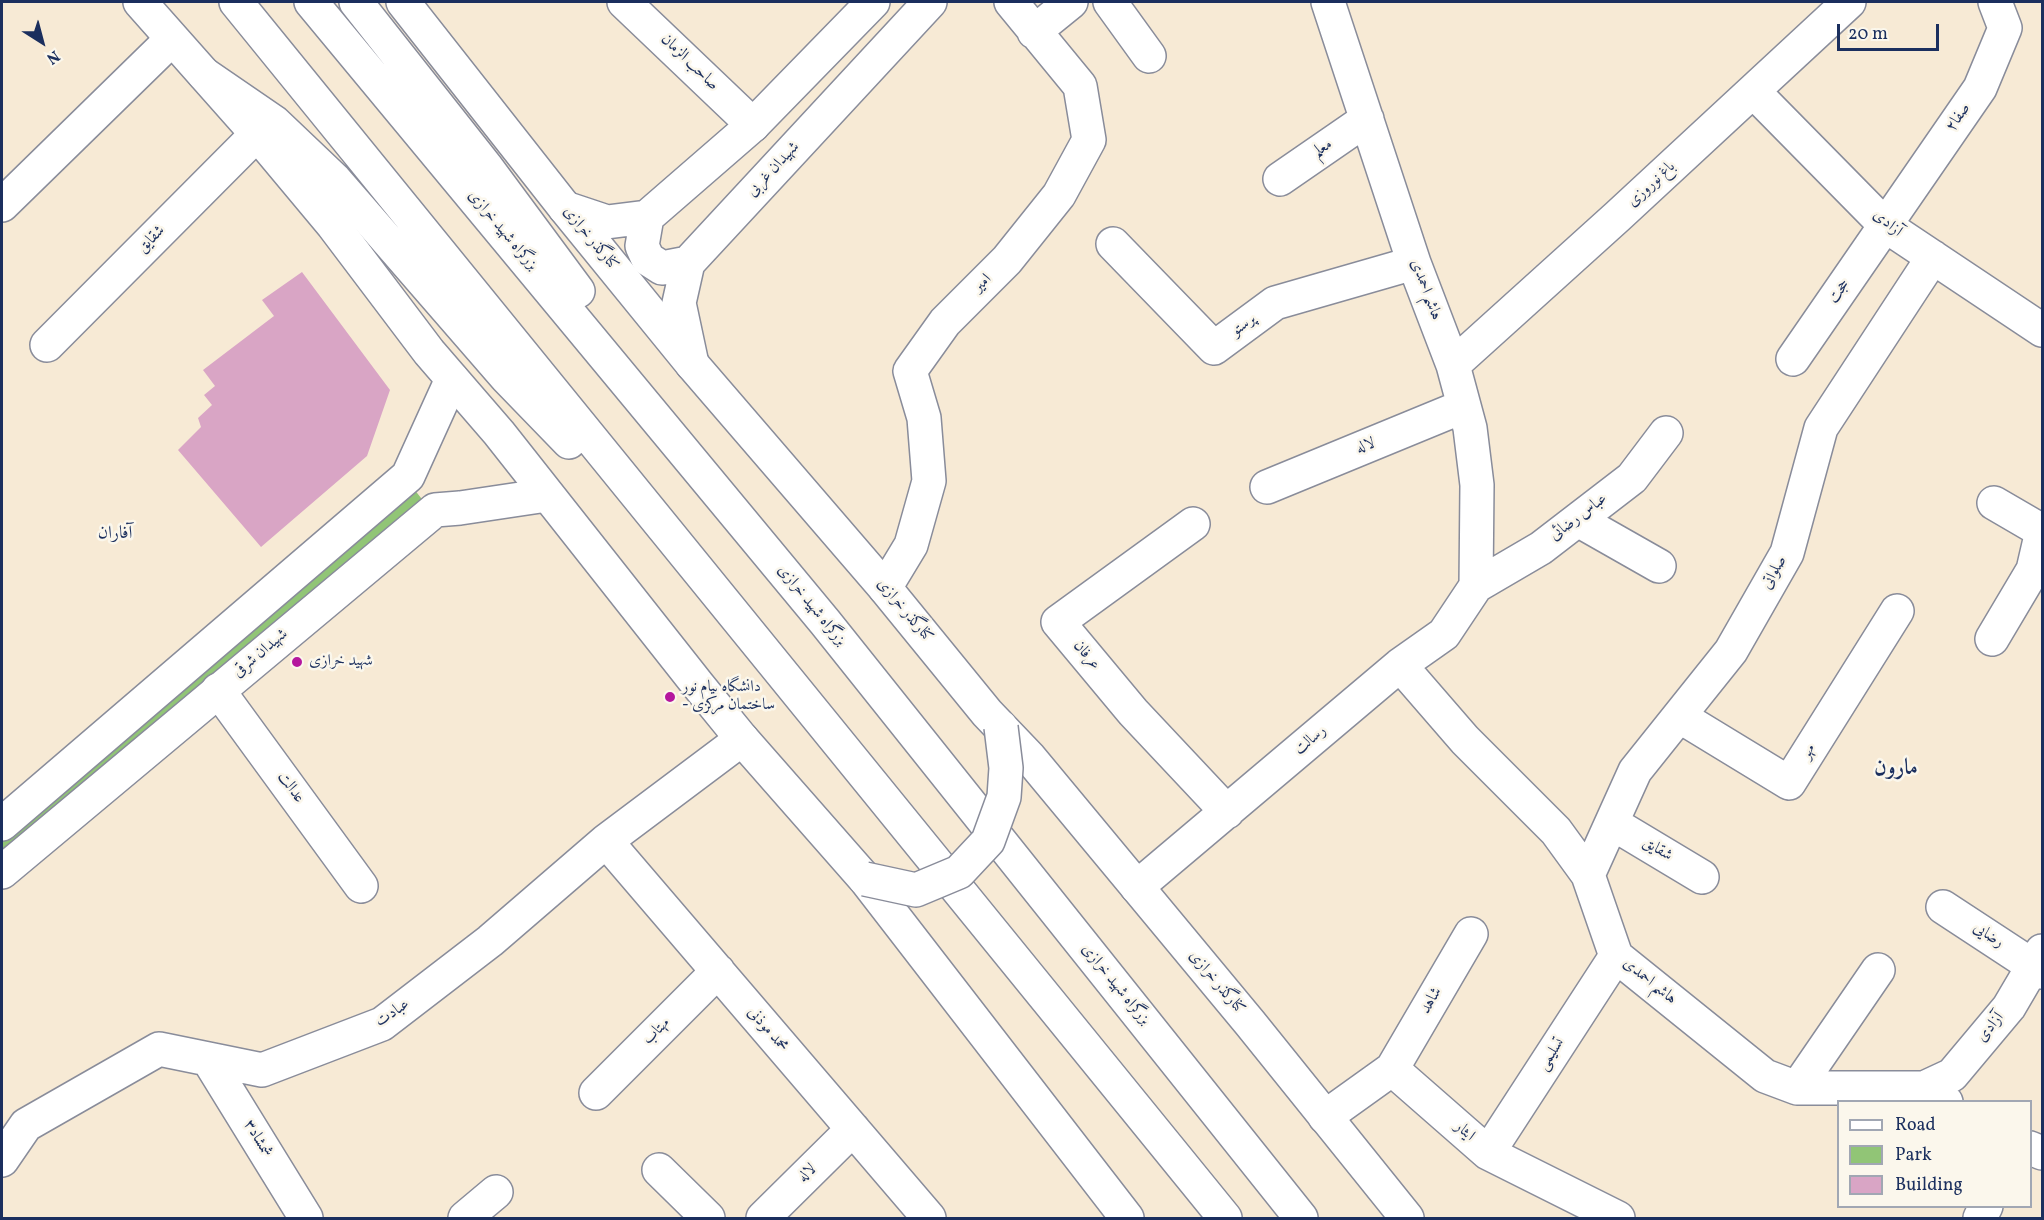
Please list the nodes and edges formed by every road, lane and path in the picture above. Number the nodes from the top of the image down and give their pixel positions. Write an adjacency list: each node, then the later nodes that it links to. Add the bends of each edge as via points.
1 (140, 2): 16 (main road)
2 (236, 2): 43 (main road)
3 (311, 2): 53 (main road, بزرگراه شهید خرازی)
4 (356, 2): 53 (main road, via 487,168)
5 (403, 2): 25 (main road, کنارگذر خرازی)
6 (624, 2): 21 (main road, صاحب الزمان)
7 (873, 2): 21 (main road)
8 (930, 2): 30 (main road, شهیدان غربی)
9 (1011, 2): 15 (main road, امیر)
10 (1071, 2): 15 (main road)
11 (1110, 2): 17 (main road)
12 (1328, 2): 20 (main road, هاشم احمدی)
13 (1849, 2): 19 (main road, باغ نوروزی)
14 (1995, 2): 27 (main road, صفا۲, via 2006,28 1980,88)
15 (1034, 32): 51 (main road, امیر, via 1080,86 1089,140 1059,195 1007,260 945,322 910,371 924,418 929,481 911,545)
16 (172, 39): 18 (main road); 24 (main road)
17 (1149, 56)
18 (204, 74): 22 (main road); 43 (main road, via 274,122 335,180 506,377 575,448)
19 (1753, 91): 27 (main road, آزادی); 36 (main road, باغ نوروزی)
20 (1367, 119): 23 (main road, معلم); 31 (main road, هاشم احمدی)
21 (753, 125): 26 (main road)
22 (257, 134): 33 (main road, شقایق); 37 (main road)
23 (1280, 179)
24 (2, 205)
25 (565, 208): 26 (main road, via 607,222); 35 (main road, کنارگذر خرازی)
26 (647, 218): 30 (main road, via 642,246 648,260 662,268)
27 (1886, 226): 29 (main road, آزادی); 34 (main road, حجت)
28 (1113, 244): 31 (main road, پرستو, via 1214,348 1275,303)
29 (1933, 257): 32 (main road, آزادی); 57 (main road, صلواتی, via 1821,428 1788,553 1731,651)
30 (688, 263): 35 (main road, via 679,303)
31 (1414, 263): 36 (main road, هاشم احمدی)
32 (2043, 330)
33 (47, 345)
34 (1793, 358)
35 (692, 364): 51 (main road, کنارگذر خرازی)
36 (1452, 365): 38 (main road, هاشم احمدی)
37 (452, 379): 40 (main road); 42 (main road)
38 (1464, 406): 41 (main road, لاله); 50 (main road, هاشم احمدی, via 1477,485)
39 (1666, 433): 46 (main road, عباس رضائی, via 1632,478)
40 (408, 476): 45 (main road, via 427,488); 61 (main road)
41 (1267, 487)
42 (547, 495): 45 (main road); 59 (main road)
43 (638, 497): 93 (main road)
44 (1994, 503): 48 (main road)
45 (435, 510): 56 (main road, شهیدان شرقی)
46 (1578, 520): 49 (main road); 50 (main road, عباس رضائی, via 1541,548)
47 (1193, 524): 60 (main road, عرفان, via 1058,622 1133,712)
48 (2042, 531): 54 (main road, via 2032,570)
49 (1659, 566)
50 (1476, 586): 55 (main road, رسالت, via 1444,634)
51 (885, 588): 58 (main road, کنارگذر خرازی)
52 (1897, 611): 57 (main road, مهر, via 1789,783)
53 (825, 622): 94 (main road, بزرگراه شهید خرازی)
54 (1992, 639)
55 (1400, 665): 60 (main road, رسالت); 65 (main road, هاشم احمدی, via 1465,740 1556,831)
56 (218, 690): 64 (main road, شهیدان شرقی); 68 (main road, عدالت)
57 (1679, 716): 62 (main road, صلواتی, via 1635,771)
58 (1001, 727): 67 (main road, bridge, via 1006,768 1004,797 988,841 959,872 916,890); 69 (main road, کنارگذر خرازی)
59 (742, 739): 63 (main road, عبادت); 67 (main road)
60 (1227, 813): 69 (main road, رسالت)
61 (3, 820)
62 (1612, 823): 65 (main road, صلواتی); 66 (main road, شقایق)
63 (606, 841): 75 (main road, محمد موذنی); 76 (main road, عبادت, via 490,941 382,1024 262,1071)
64 (2, 872)
65 (1588, 874): 72 (main road, هاشم احمدی)
66 (1702, 877)
67 (865, 879): 92 (main road)
68 (361, 886)
69 (1137, 887): 81 (main road, کنارگذر خرازی)
70 (1944, 907): 73 (main road, رضایی)
71 (1471, 934): 77 (main road, شاهد)
72 (1617, 956): 78 (main road, هاشم احمدی, via 1765,1076); 83 (main road, تسلیمی)
73 (2040, 963): 80 (main road, آزادی)
74 (1878, 970): 78 (main road)
75 (718, 971): 79 (main road, مهتاب); 82 (main road, محمد موذنی)
76 (208, 1059): 84 (main road, عبادت, via 159,1049 26,1125); 87 (main road, شمشاد۳)
77 (1392, 1069): 81 (main road); 83 (main road, ایثار)
78 (1797, 1088): 80 (main road, هاشم احمدی)
79 (596, 1093)
80 (1935, 1095)
81 (1325, 1117): 95 (main road, کنارگذر خرازی)
82 (853, 1129): 90 (main road, لاله); 91 (main road, محمد موذنی)
83 (1488, 1153): 96 (main road, ایثار)
84 (2, 1160)
85 (659, 1170): 89 (main road)
86 (496, 1192): 88 (main road)
87 (306, 1218)
88 (465, 1218)
89 (708, 1218)
90 (763, 1218)
91 (929, 1218)
92 (1128, 1218)
93 (1225, 1218)
94 (1301, 1218)
95 (1407, 1218)
96 (1618, 1218)

